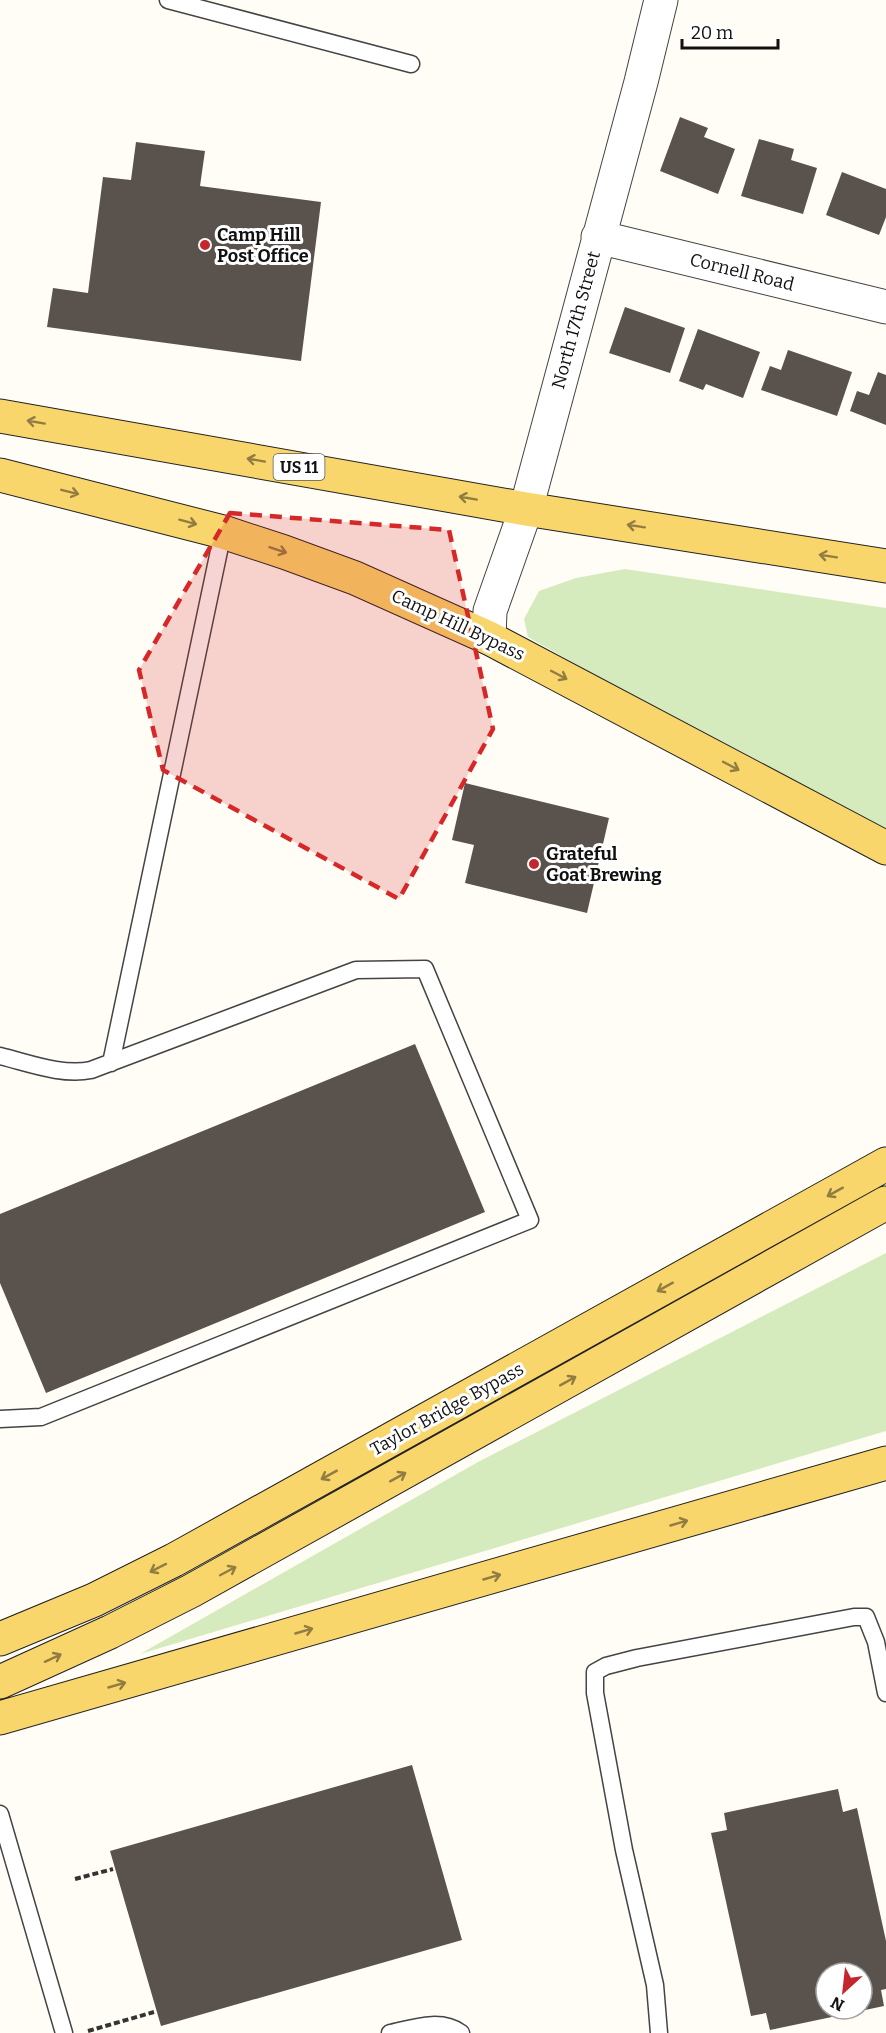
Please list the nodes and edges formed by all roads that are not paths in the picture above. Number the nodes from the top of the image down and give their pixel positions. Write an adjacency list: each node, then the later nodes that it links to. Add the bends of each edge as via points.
1 (168, 0): 3 (lane)
2 (661, 0): 4 (street, North 17th Street)
3 (411, 64)
4 (598, 237): 5 (street, Cornell Road); 8 (street, North 17th Street)
5 (886, 307)
6 (0, 416): 8 (main road, US 11, one-way to 6)
7 (0, 475): 9 (main road, Camp Hill Bypass, one-way to 9)
8 (526, 508): 10 (main road, US 11, one-way to 8); 11 (street, North 17th Street, via 490,611)
9 (223, 532): 11 (main road, Camp Hill Bypass, one-way to 11, via 355,578); 14 (lane)
10 (886, 566)
11 (489, 638): 12 (main road, Camp Hill Bypass, one-way to 12)
12 (886, 848)
13 (0, 1056): 14 (lane, via 79,1072)
14 (111, 1063): 17 (lane, via 356,970 425,969 530,1220 41,1417)
15 (886, 1164): 19 (main road, Taylor Bridge Bypass, one-way to 19, via 174,1560 94,1600)
16 (886, 1203): 20 (main road, one-way to 16, via 191,1592)
17 (0, 1419)
18 (886, 1464): 22 (main road, one-way to 18)
19 (0, 1639)
20 (0, 1682)
21 (886, 1693): 27 (lane, via 876,1642 866,1617 637,1658 595,1672 595,1693 624,1850 655,1985)
22 (0, 1718)
23 (0, 1814): 24 (lane)
24 (64, 2033)
25 (390, 2033): 26 (lane, via 440,2024)
26 (461, 2033)
27 (659, 2033)

